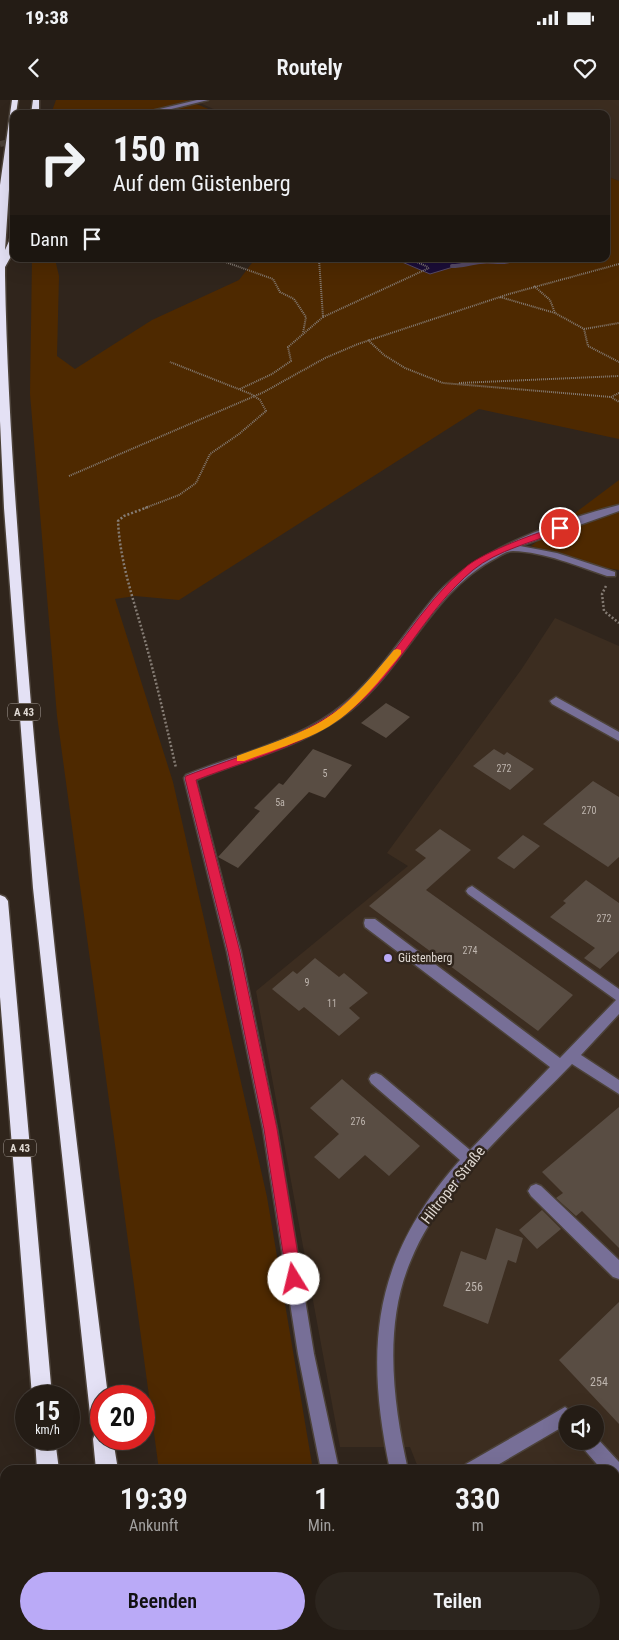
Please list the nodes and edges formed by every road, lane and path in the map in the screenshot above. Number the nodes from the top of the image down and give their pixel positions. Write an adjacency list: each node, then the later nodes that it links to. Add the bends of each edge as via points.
1 (205, 100): 2 (street)
2 (160, 110)
3 (10, 138): 9 (highway, A 43, via 4,184)
4 (10, 249): 9 (highway)
5 (225, 262): 16 (path, via 273,279 280,292 294,299 306,316)
6 (319, 262): 13 (path)
7 (416, 262): 13 (path, via 429,268)
8 (619, 264): 10 (path)
9 (1, 273): 47 (highway, A 43, via 5,439 22,695)
10 (534, 286): 11 (path); 12 (path, via 554,303)
11 (499, 297): 12 (path); 17 (path)
12 (554, 313): 15 (path)
13 (323, 317): 16 (path)
14 (619, 323): 15 (path)
15 (584, 329): 19 (path, via 588,346)
16 (303, 334): 22 (path, via 288,347 291,361)
17 (368, 340): 21 (path, via 405,368); 24 (path, via 325,358)
18 (170, 362): 22 (path)
19 (619, 362)
20 (619, 376): 21 (path)
21 (443, 383): 25 (path)
22 (240, 389): 24 (path)
23 (619, 393): 25 (path)
24 (255, 396): 27 (path); 34 (path, via 266,411 210,454 196,483 179,495 118,521 124,567 159,693 176,770)
25 (611, 397): 26 (path)
26 (619, 402)
27 (69, 476)
28 (619, 508): 29 (street)
29 (512, 548): 30 (street, via 554,556); 34 (street, via 487,557 456,580 375,680 348,707 314,730)
30 (611, 574): 31 (path, via 602,594 604,611)
31 (619, 623)
32 (556, 701): 33 (street)
33 (619, 737)
34 (190, 778): 54 (street, via 234,952 263,1092 306,1354)
35 (472, 892): 38 (street)
36 (0, 901): 46 (highway, A 43)
37 (370, 923): 40 (street)
38 (619, 996)
39 (619, 1005): 40 (street, Hiltroper Straße)
40 (566, 1061): 42 (street); 43 (street, Hiltroper Straße)
41 (376, 1079): 43 (street)
42 (619, 1088)
43 (470, 1159): 55 (street, Hiltroper Straße, via 422,1224 408,1249 395,1285 386,1329 386,1386)
44 (536, 1191): 45 (street)
45 (619, 1271)
46 (41, 1385)
47 (97, 1385)
48 (559, 1419): 56 (street)
49 (46, 1450): 52 (highway)
50 (104, 1450): 53 (highway)
51 (596, 1450): 57 (street)
52 (48, 1465)
53 (106, 1465)
54 (329, 1465)
55 (398, 1465)
56 (481, 1465)
57 (609, 1465)

